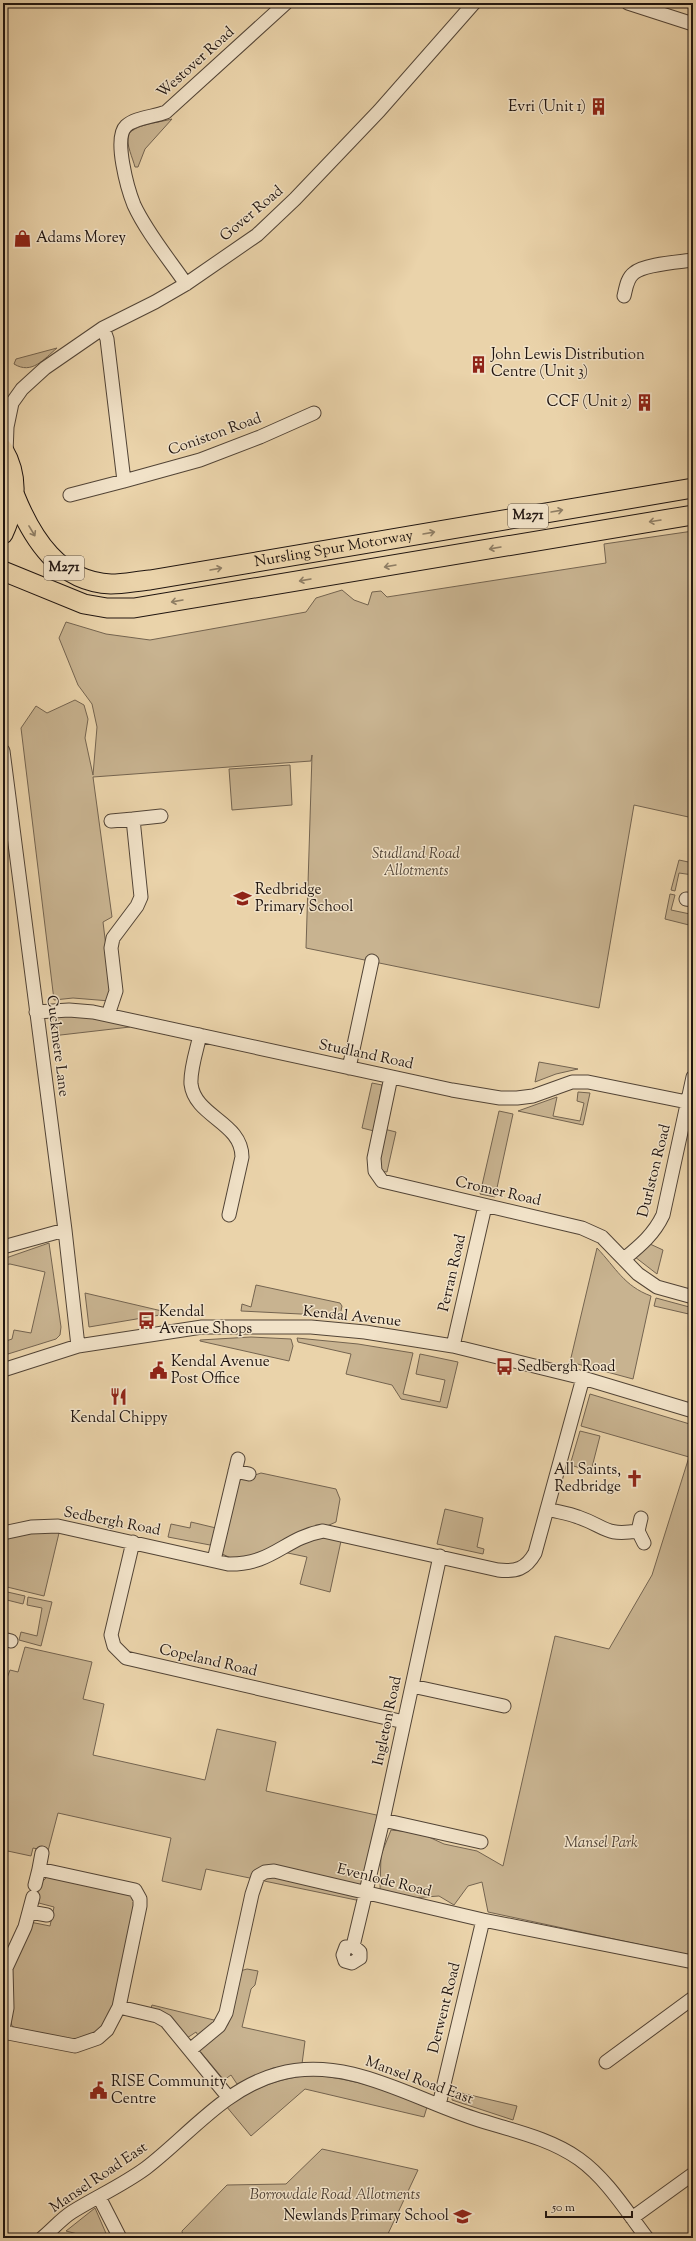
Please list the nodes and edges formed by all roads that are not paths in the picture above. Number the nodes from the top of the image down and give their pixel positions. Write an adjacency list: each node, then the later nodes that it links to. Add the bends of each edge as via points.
1 (286, 3): 6 (street, Westover Road, via 166,112 137,120 125,127 119,140 134,205)
2 (474, 3): 6 (street, Gover Road, via 380,111 295,199 257,235)
3 (628, 3): 4 (street)
4 (693, 24)
5 (693, 260): 7 (street, via 643,268 635,272 630,277)
6 (186, 284): 8 (street, Gover Road)
7 (624, 296)
8 (102, 328): 9 (street, Gover Road, via 45,368); 12 (street, via 107,339)
9 (8, 405): 11 (street, Gover Road)
10 (314, 413): 12 (street, Coniston Road, via 200,460)
11 (4, 452): 15 (highway)
12 (124, 481): 14 (street, Coniston Road)
13 (693, 488): 15 (highway, Nursling Spur Motorway / M271, one-way to 13, via 25,520 53,559 77,575 112,584 150,580)
14 (70, 495)
15 (15, 496): 17 (highway)
16 (693, 515): 20 (highway, Nursling Spur Motorway / M271, one-way to 20, via 145,607 112,608)
17 (3, 534)
18 (3, 571): 20 (highway, Nursling Spur Motorway / M271)
19 (3, 581): 20 (highway, M271, via 54,599)
20 (84, 604)
21 (3, 751): 26 (street, Cuckmere Lane)
22 (161, 816): 23 (street)
23 (133, 819): 24 (street); 27 (street, via 141,897 112,938 116,992)
24 (111, 821)
25 (372, 961): 29 (street)
26 (36, 1012): 27 (street, Studland Road, via 68,1010); 35 (street, Cuckmere Lane)
27 (108, 1015): 28 (street, Studland Road)
28 (200, 1035): 29 (street, Studland Road); 34 (street, via 191,1082 193,1093 198,1102 238,1138 242,1149)
29 (349, 1068): 30 (street, Studland Road)
30 (391, 1077): 32 (street, Studland Road, via 500,1098 533,1096 572,1082 588,1082); 33 (street, Cromer Road, via 374,1158 375,1171 382,1181)
31 (693, 1077): 32 (street, Durlston Road)
32 (687, 1102): 37 (street, Durlston Road, via 663,1215 647,1240)
33 (485, 1206): 37 (street, Cromer Road, via 582,1228 602,1237); 40 (street, Perran Road)
34 (228, 1215)
35 (65, 1230): 36 (street); 39 (street, Cuckmere Lane)
36 (3, 1247)
37 (624, 1259): 38 (street, Cromer Road, via 638,1274 656,1287)
38 (693, 1297)
39 (78, 1346): 40 (street, Kendal Avenue, via 202,1327 304,1327 365,1332); 41 (street, Kendal Avenue)
40 (452, 1346): 42 (street, Kendal Avenue)
41 (3, 1370)
42 (583, 1378): 43 (street, Kendal Avenue); 45 (street, Sedbergh Road)
43 (693, 1411)
44 (249, 1474): 50 (street, via 236,1465)
45 (547, 1509): 48 (street, via 579,1517 603,1530 616,1533 640,1524); 49 (street, Sedbergh Road, via 535,1552 523,1568 504,1570)
46 (3, 1533): 47 (street, Sedbergh Road, via 32,1527 58,1526)
47 (134, 1542): 50 (street, Sedbergh Road); 53 (street, Copeland Road, via 111,1635 114,1646 126,1658)
48 (644, 1543)
49 (440, 1556): 50 (street, Sedbergh Road, via 323,1531 306,1534 271,1556 257,1561 244,1564); 51 (street, Ingleton Road)
50 (214, 1560)
51 (412, 1686): 52 (street); 53 (street, Ingleton Road)
52 (504, 1706)
53 (404, 1722): 54 (street, Ingleton Road)
54 (383, 1820): 55 (street); 58 (street, Ingleton Road)
55 (481, 1842)
56 (42, 1853): 57 (street)
57 (39, 1869): 59 (street); 65 (street, via 135,1890 140,1899 140,1906)
58 (366, 1892): 61 (street, Evenlode Road); 62 (street, Ingleton Road); 68 (street, Evenlode Road, via 274,1871 258,1876 226,2013 219,2026)
59 (30, 1912): 60 (street); 66 (street, via 6,1968 7,2008)
60 (47, 1915)
61 (483, 1920): 63 (street, Evenlode Road); 71 (street, Derwent Road)
62 (353, 1946)
63 (693, 1962)
64 (693, 1998): 69 (street)
65 (119, 2007): 67 (street, via 107,2030 98,2038 75,2046); 68 (street, via 157,2016 166,2022)
66 (3, 2029)
67 (3, 2032)
68 (190, 2050): 70 (street)
69 (606, 2062)
70 (229, 2098): 71 (street, Mansel Road East, via 249,2084 278,2074 297,2070 328,2070 387,2084); 73 (street, Mansel Road East, via 145,2169)
71 (439, 2105): 74 (street, Mansel Road East, via 472,2118 543,2139 580,2160 602,2181)
72 (693, 2174): 74 (street)
73 (99, 2197): 75 (street, Mansel Road East, via 70,2214); 76 (street)
74 (632, 2218): 77 (street, Mansel Road East)
75 (42, 2238)
76 (120, 2238)
77 (647, 2238)

